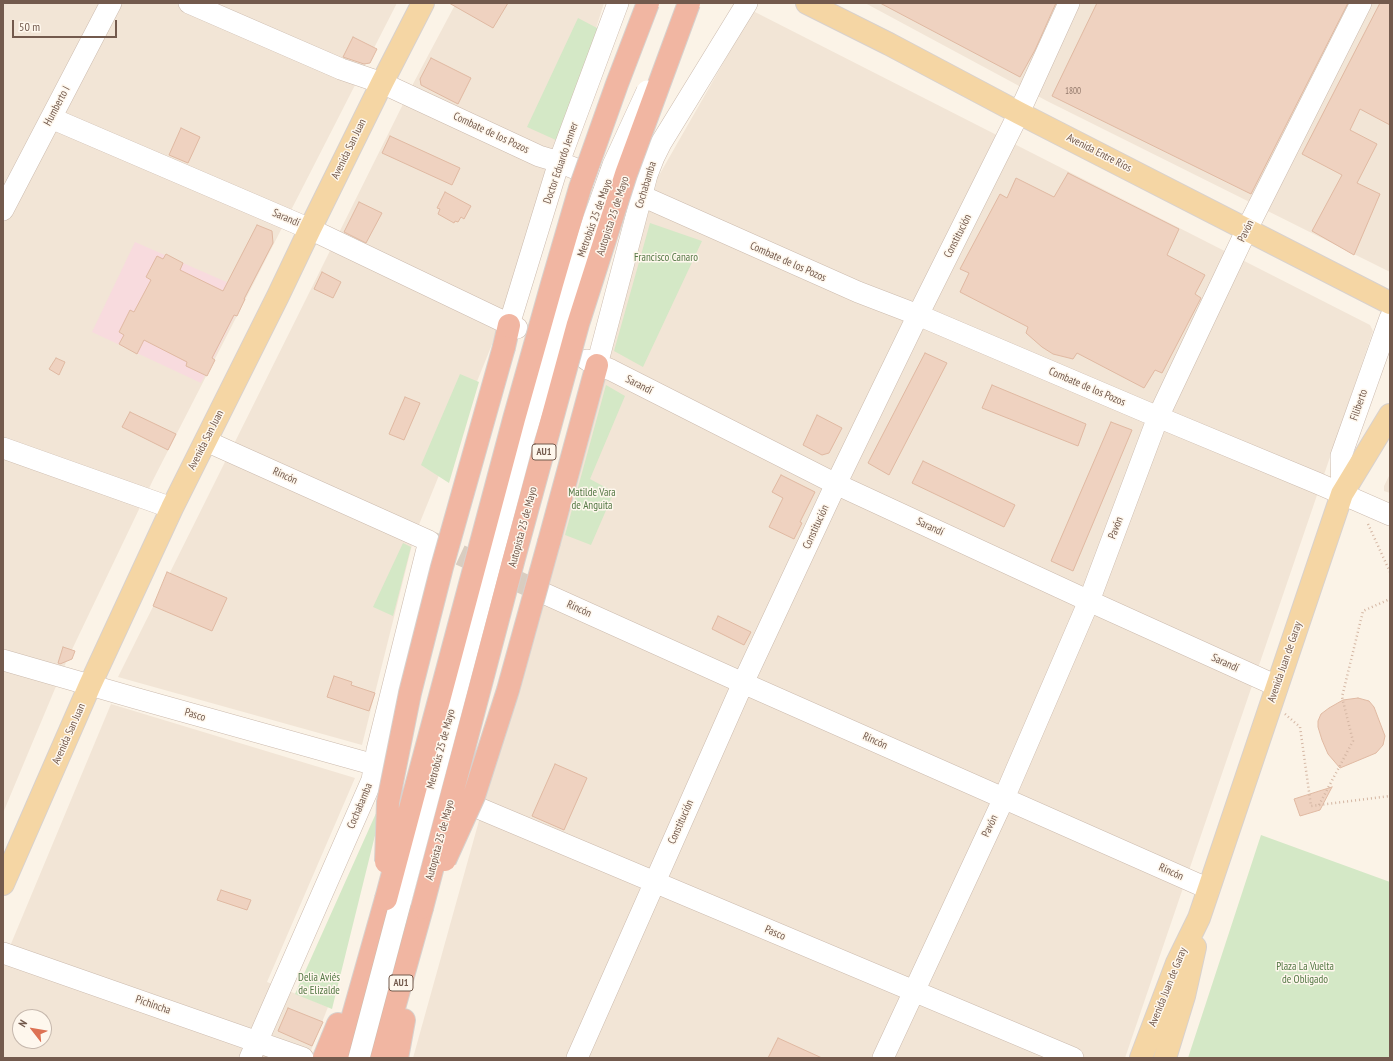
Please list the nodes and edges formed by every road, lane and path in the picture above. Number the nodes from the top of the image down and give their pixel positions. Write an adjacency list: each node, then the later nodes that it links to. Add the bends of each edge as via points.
1 (111, 3): 13 (street, Humberto I)
2 (189, 3): 11 (street, Combate de los Pozos, via 334,66)
3 (423, 3): 11 (main road, Avenida San Juan)
4 (618, 3): 14 (street, Doctor Eduardo Jenner)
5 (648, 3): 19 (highway, bridge, via 580,188)
6 (688, 3): 27 (street, Metrobús 25 de Mayo, bridge, via 614,165 595,214); 53 (highway, Autopista 25 de Mayo / AU1, bridge, via 626,174 578,324)
7 (747, 3): 15 (street, Cochabamba, via 661,143 647,175)
8 (807, 3): 12 (main road, Avenida Entre Ríos)
9 (1069, 3): 12 (street, Constitución)
10 (1361, 3): 18 (street, Pavón)
11 (382, 83): 14 (street, Combate de los Pozos, via 539,156); 17 (main road, Avenida San Juan)
12 (1019, 113): 18 (main road, Avenida Entre Ríos); 21 (street, Constitución)
13 (51, 118): 16 (street, Humberto I); 17 (street, Sarandí)
14 (559, 162): 15 (street, Combate de los Pozos); 23 (street, Doctor Eduardo Jenner)
15 (642, 196): 21 (street, Combate de los Pozos, via 858,292); 24 (street, Cochabamba)
16 (4, 205)
17 (310, 228): 23 (street, Sarandí); 28 (main road, Avenida San Juan)
18 (1247, 229): 20 (main road, Avenida Entre Ríos); 26 (street, Pavón)
19 (552, 284): 27 (street, Metrobús 25 de Mayo, bridge); 52 (highway, bridge, via 507,442)
20 (1390, 303)
21 (918, 315): 26 (street, Combate de los Pozos); 30 (street, Constitución)
22 (1390, 318): 31 (street, Filiberto, via 1342,456)
23 (513, 327): 52 (highway, bridge, via 504,347 442,567 410,693 388,802)
24 (592, 363): 30 (street, Sarandí); 53 (highway, bridge, via 549,542 508,690 474,796)
25 (1390, 415): 31 (main road, Avenida Juan de Garay)
26 (1158, 417): 31 (street, Combate de los Pozos); 38 (street, Pavón)
27 (523, 440): 63 (street, Metrobús 25 de Mayo, bridge)
28 (206, 441): 32 (main road, Avenida San Juan); 34 (street, Rincón)
29 (3, 448): 32 (street)
30 (836, 484): 38 (street, Sarandí); 40 (street, Constitución)
31 (1349, 497): 33 (street, Combate de los Pozos); 35 (path); 42 (main road, Avenida Juan de Garay)
32 (172, 508): 41 (main road, Avenida San Juan)
33 (1390, 515)
34 (429, 541): 44 (street, Cochabamba)
35 (1390, 572)
36 (541, 592): 40 (street, Rincón)
37 (1390, 599): 47 (path, via 1363,611 1342,697 1353,741)
38 (1089, 601): 42 (street, Sarandí); 46 (street, Pavón)
39 (3, 660): 41 (street, Pasco)
40 (743, 684): 46 (street, Rincón); 49 (street, Constitución)
41 (90, 685): 44 (street, Pasco); 50 (main road, Avenida San Juan)
42 (1277, 686): 43 (main road, Avenida Juan de Garay)
43 (1270, 707): 47 (path, via 1286,714 1300,728 1311,806); 51 (main road, Avenida Juan de Garay)
44 (380, 767): 59 (street, Cochabamba)
45 (1390, 796): 47 (path)
46 (1004, 798): 51 (street, Rincón); 58 (street, Pavón)
47 (1319, 806)
48 (476, 807): 49 (street, Pasco)
49 (654, 882): 58 (street, Pasco); 66 (street, Constitución)
50 (3, 884)
51 (1209, 888): 54 (main road, Avenida Juan de Garay)
52 (386, 899): 55 (highway)
53 (422, 908): 56 (highway, Autopista 25 de Mayo / AU1)
54 (1199, 918): 69 (main road, Avenida Juan de Garay, via 1178,963); 70 (street); 71 (main road, Avenida Juan de Garay, via 1190,969)
55 (374, 940): 61 (highway); 62 (highway)
56 (410, 948): 64 (highway, Autopista 25 de Mayo / AU1); 65 (highway, via 407,996)
57 (3, 952): 59 (street, Pichincha)
58 (913, 990): 67 (street, Pavón); 68 (street, Pasco)
59 (253, 1050): 60 (street, Pichincha)
60 (303, 1058)
61 (324, 1058)
62 (341, 1058)
63 (359, 1058)
64 (380, 1058)
65 (397, 1058)
66 (577, 1058)
67 (883, 1058)
68 (1073, 1058)
69 (1141, 1058)
70 (1152, 1058)
71 (1165, 1058)

